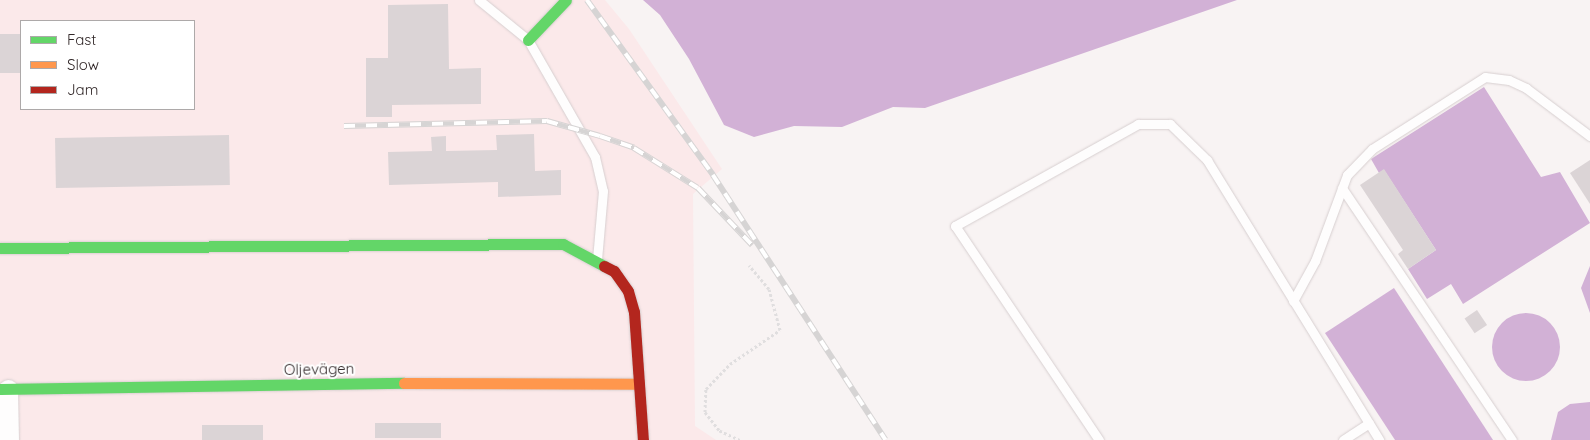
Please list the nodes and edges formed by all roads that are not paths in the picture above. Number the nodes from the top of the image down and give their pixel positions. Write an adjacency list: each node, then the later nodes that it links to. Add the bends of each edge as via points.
1 (479, 0): 3 (lane)
2 (566, 0): 3 (street)
3 (528, 40): 7 (lane, via 595,157 602,190)
4 (1590, 136): 5 (lane, via 1526,88 1509,80 1486,77 1372,149 1347,175)
5 (1342, 188): 8 (lane, via 1316,261); 17 (lane)
6 (0, 248): 7 (street, via 563,244)
7 (597, 260): 9 (street, via 614,271 628,291 634,312)
8 (1293, 301): 11 (lane); 14 (lane, via 1207,160 1170,124 1138,124 956,226)
9 (639, 384): 10 (street, Oljevägen, via 538,381); 13 (street)
10 (4, 389): 12 (street)
11 (1369, 423): 15 (lane); 16 (lane)
12 (9, 440)
13 (643, 440)
14 (1099, 440)
15 (1343, 440)
16 (1379, 440)
17 (1512, 440)

